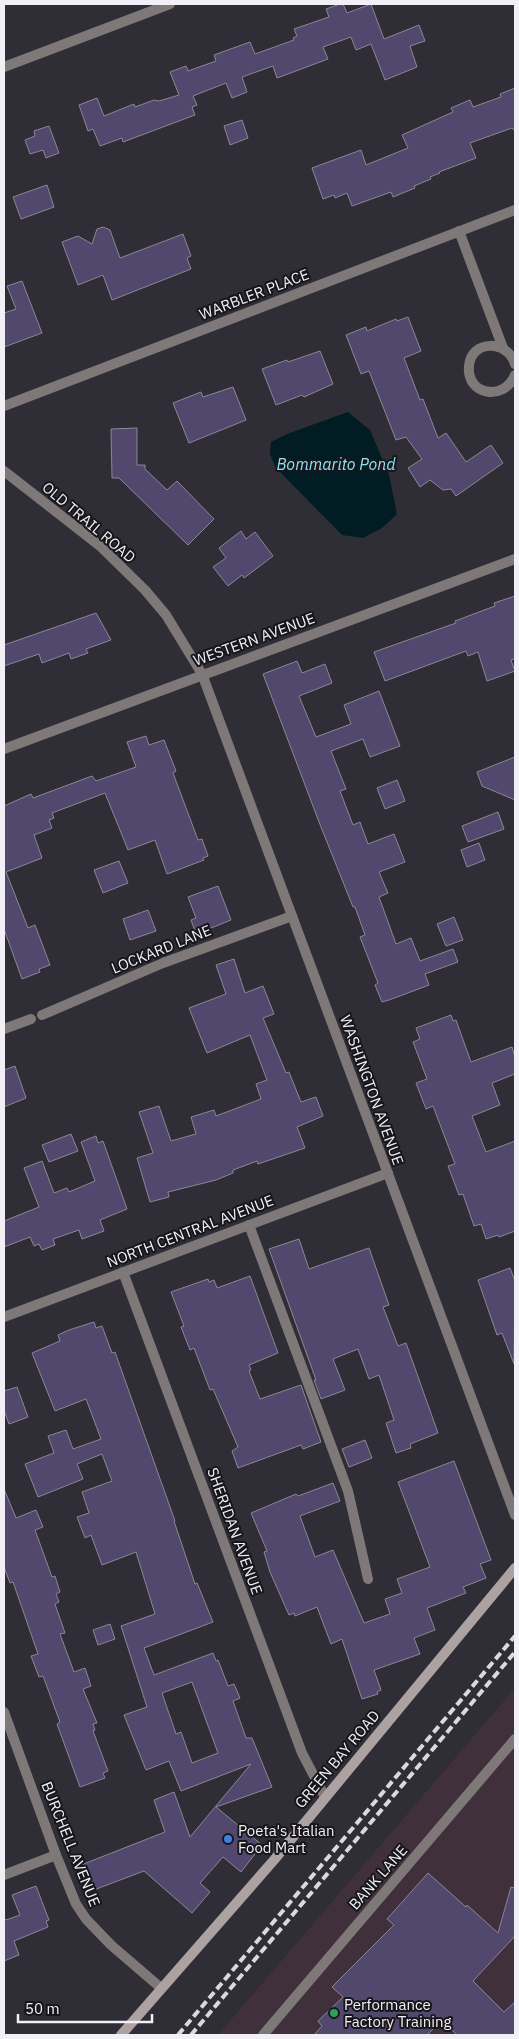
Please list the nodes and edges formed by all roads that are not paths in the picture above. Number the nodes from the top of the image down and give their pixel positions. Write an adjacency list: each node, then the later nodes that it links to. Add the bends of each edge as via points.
1 (170, 4): 2 (street)
2 (4, 68)
3 (515, 210): 4 (street, WARBLER PLACE)
4 (460, 231): 5 (street); 8 (street, WARBLER PLACE)
5 (503, 348): 6 (street); 7 (street, via 488,345 474,353 469,375 478,388 493,392 508,387)
6 (515, 364)
7 (515, 375)
8 (4, 406)
9 (4, 471): 11 (street, OLD TRAIL ROAD, via 100,546 145,590 166,615)
10 (515, 559): 11 (street, WESTERN AVENUE)
11 (202, 674): 12 (street, WESTERN AVENUE); 13 (street, WASHINGTON AVENUE)
12 (4, 749)
13 (292, 916): 14 (street, LOCKARD LANE, via 163,963); 17 (street, WASHINGTON AVENUE)
14 (42, 1015)
15 (31, 1019): 16 (street)
16 (4, 1029)
17 (388, 1173): 18 (street, NORTH CENTRAL AVENUE); 21 (street, WASHINGTON AVENUE)
18 (249, 1225): 19 (street, NORTH CENTRAL AVENUE); 23 (street, via 348,1491)
19 (123, 1272): 20 (street, NORTH CENTRAL AVENUE); 26 (street, SHERIDAN AVENUE, via 302,1753)
20 (4, 1317)
21 (515, 1515)
22 (515, 1568): 26 (street, GREEN BAY ROAD)
23 (368, 1579)
24 (4, 1712): 27 (street, BURCHELL AVENUE)
25 (515, 1739): 31 (street, BANK LANE)
26 (325, 1797): 29 (street, GREEN BAY ROAD)
27 (56, 1855): 28 (street); 29 (street, BURCHELL AVENUE, via 76,1904 86,1919)
28 (4, 1874)
29 (161, 1988): 30 (street, GREEN BAY ROAD)
30 (121, 2035)
31 (263, 2035)

